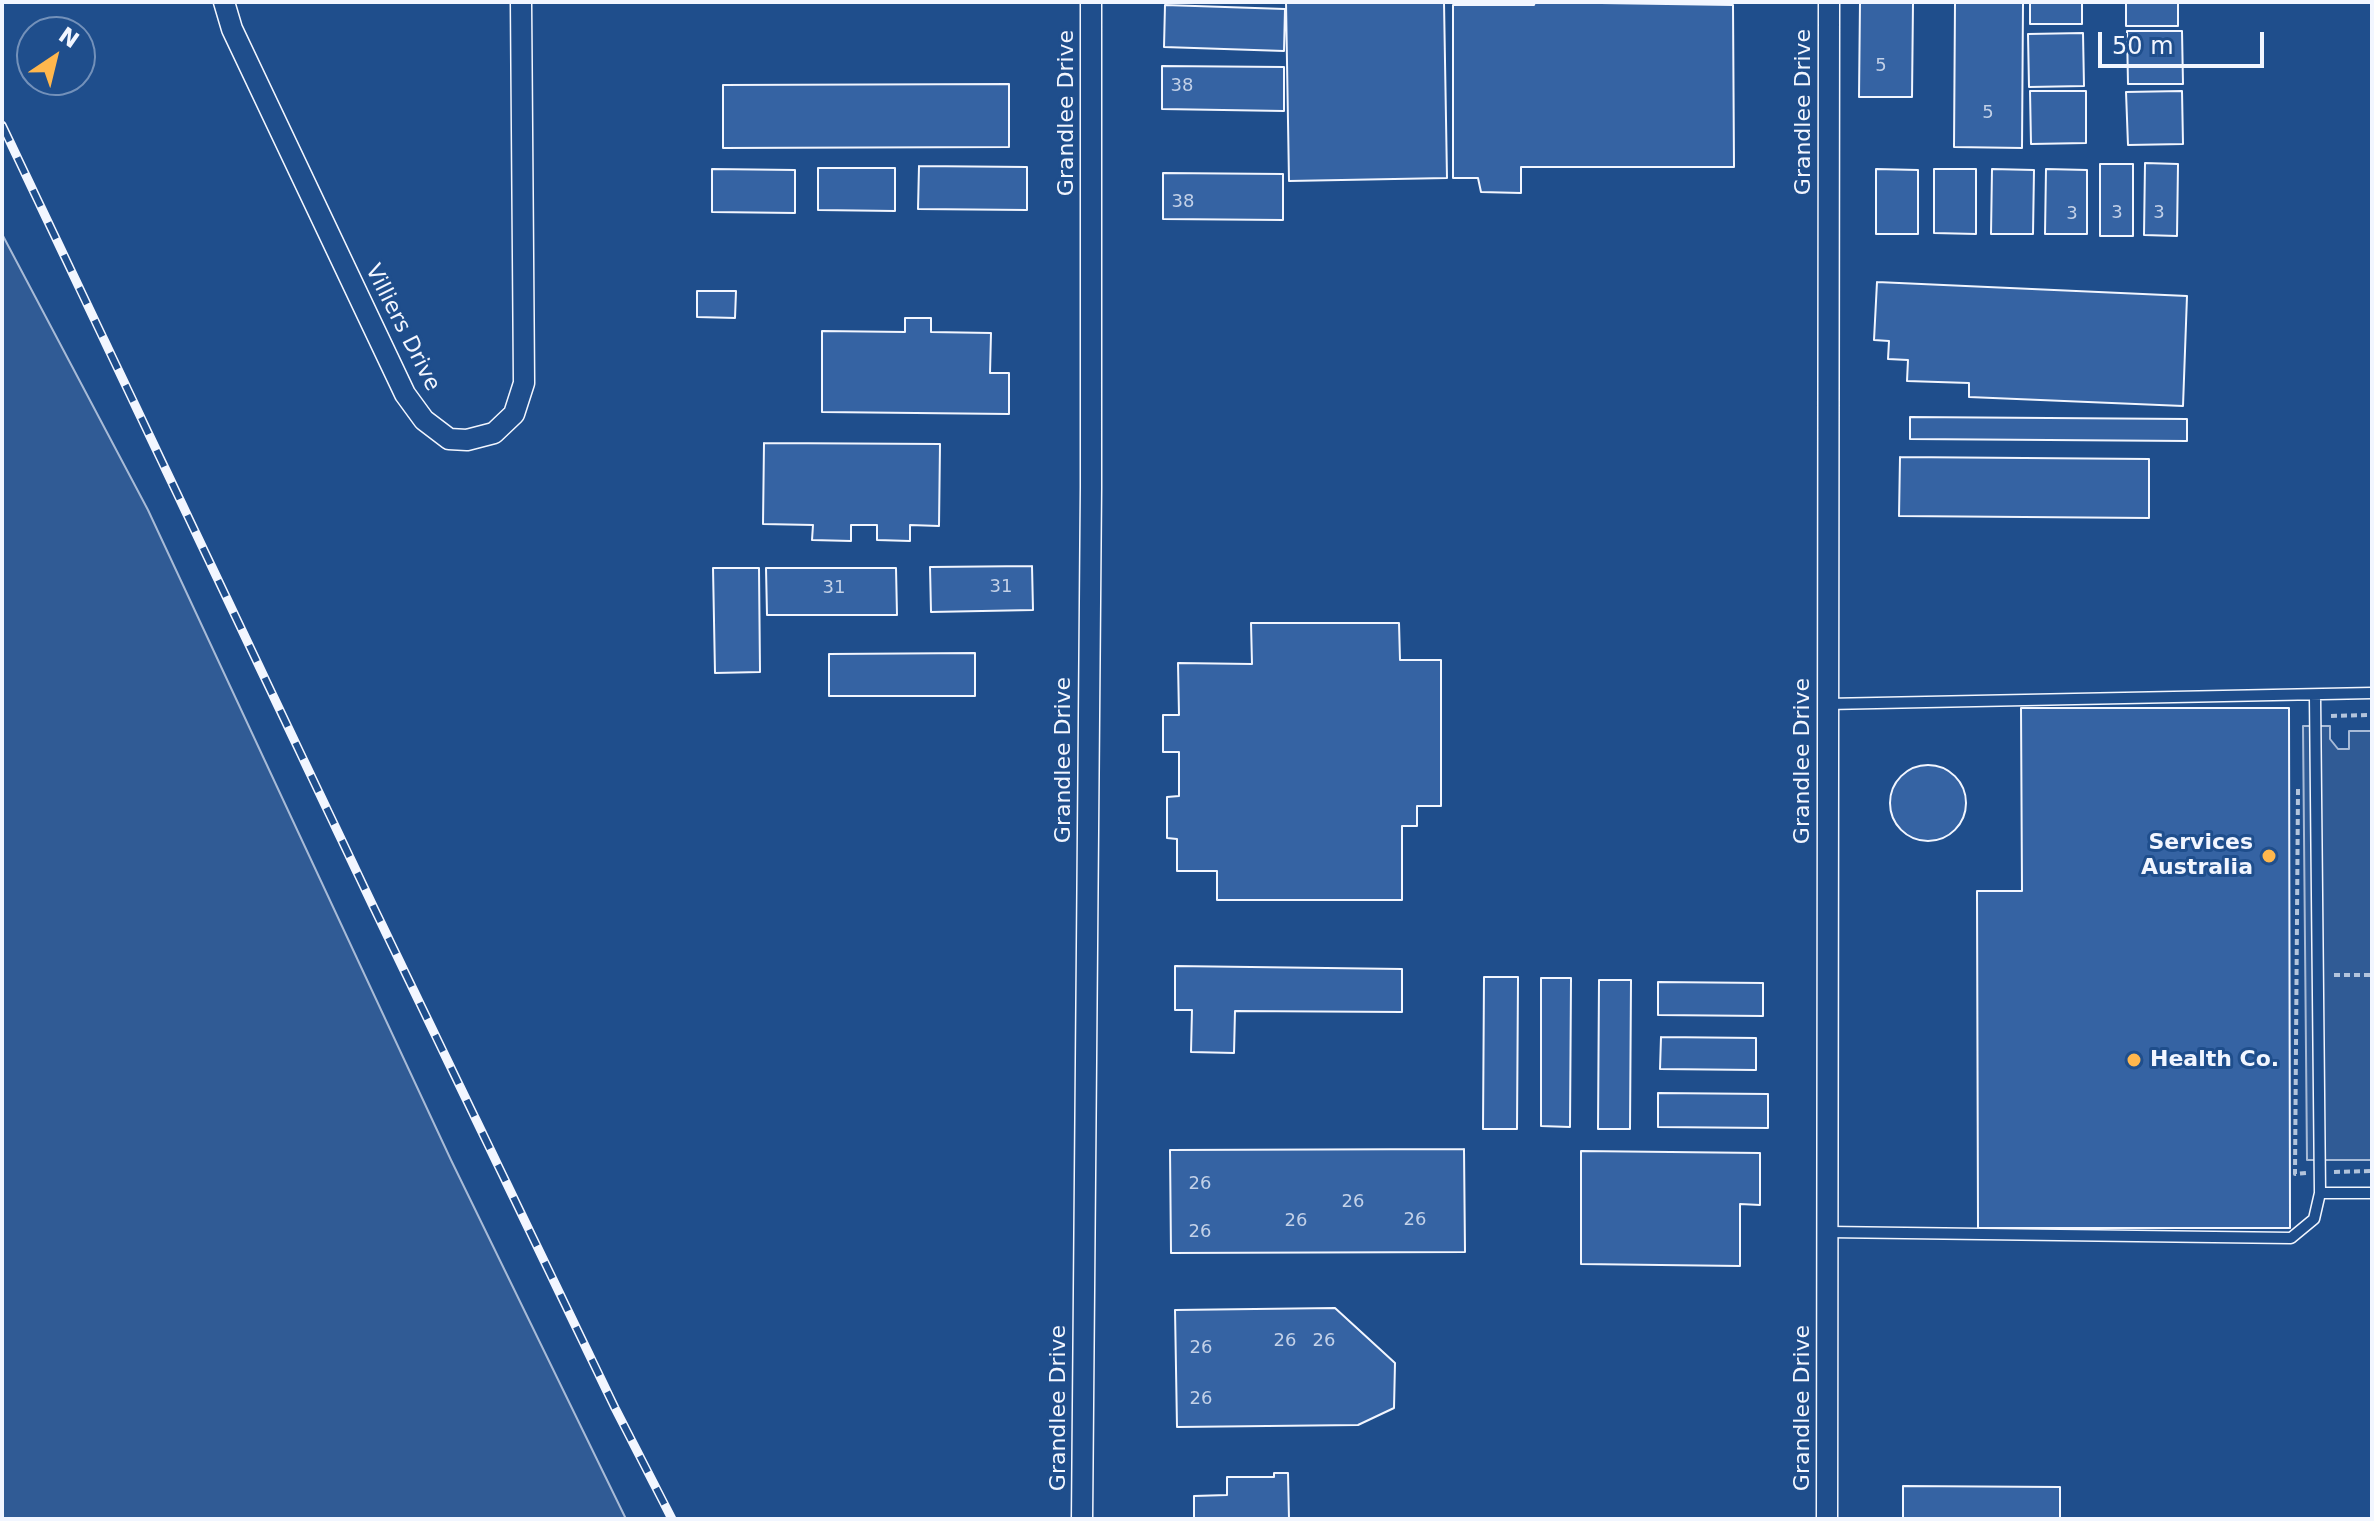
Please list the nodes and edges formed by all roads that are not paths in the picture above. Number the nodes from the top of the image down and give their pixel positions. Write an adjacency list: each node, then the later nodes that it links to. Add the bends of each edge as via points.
1 (224, 2): 2 (street, Villiers Drive, via 232,29 405,394 424,420 449,439 467,440 494,433 514,414 524,383)
2 (521, 2)
3 (1091, 2): 11 (street, Grandlee Drive)
4 (1829, 2): 7 (street, Grandlee Drive)
5 (2372, 693): 6 (lane)
6 (2315, 696): 7 (lane); 8 (lane)
7 (1827, 704): 10 (street, Grandlee Drive)
8 (2320, 1193): 9 (lane); 10 (lane, via 2314,1219 2291,1238)
9 (2372, 1193)
10 (1828, 1232): 12 (street, Grandlee Drive)
11 (1082, 1519)
12 (1827, 1519)

